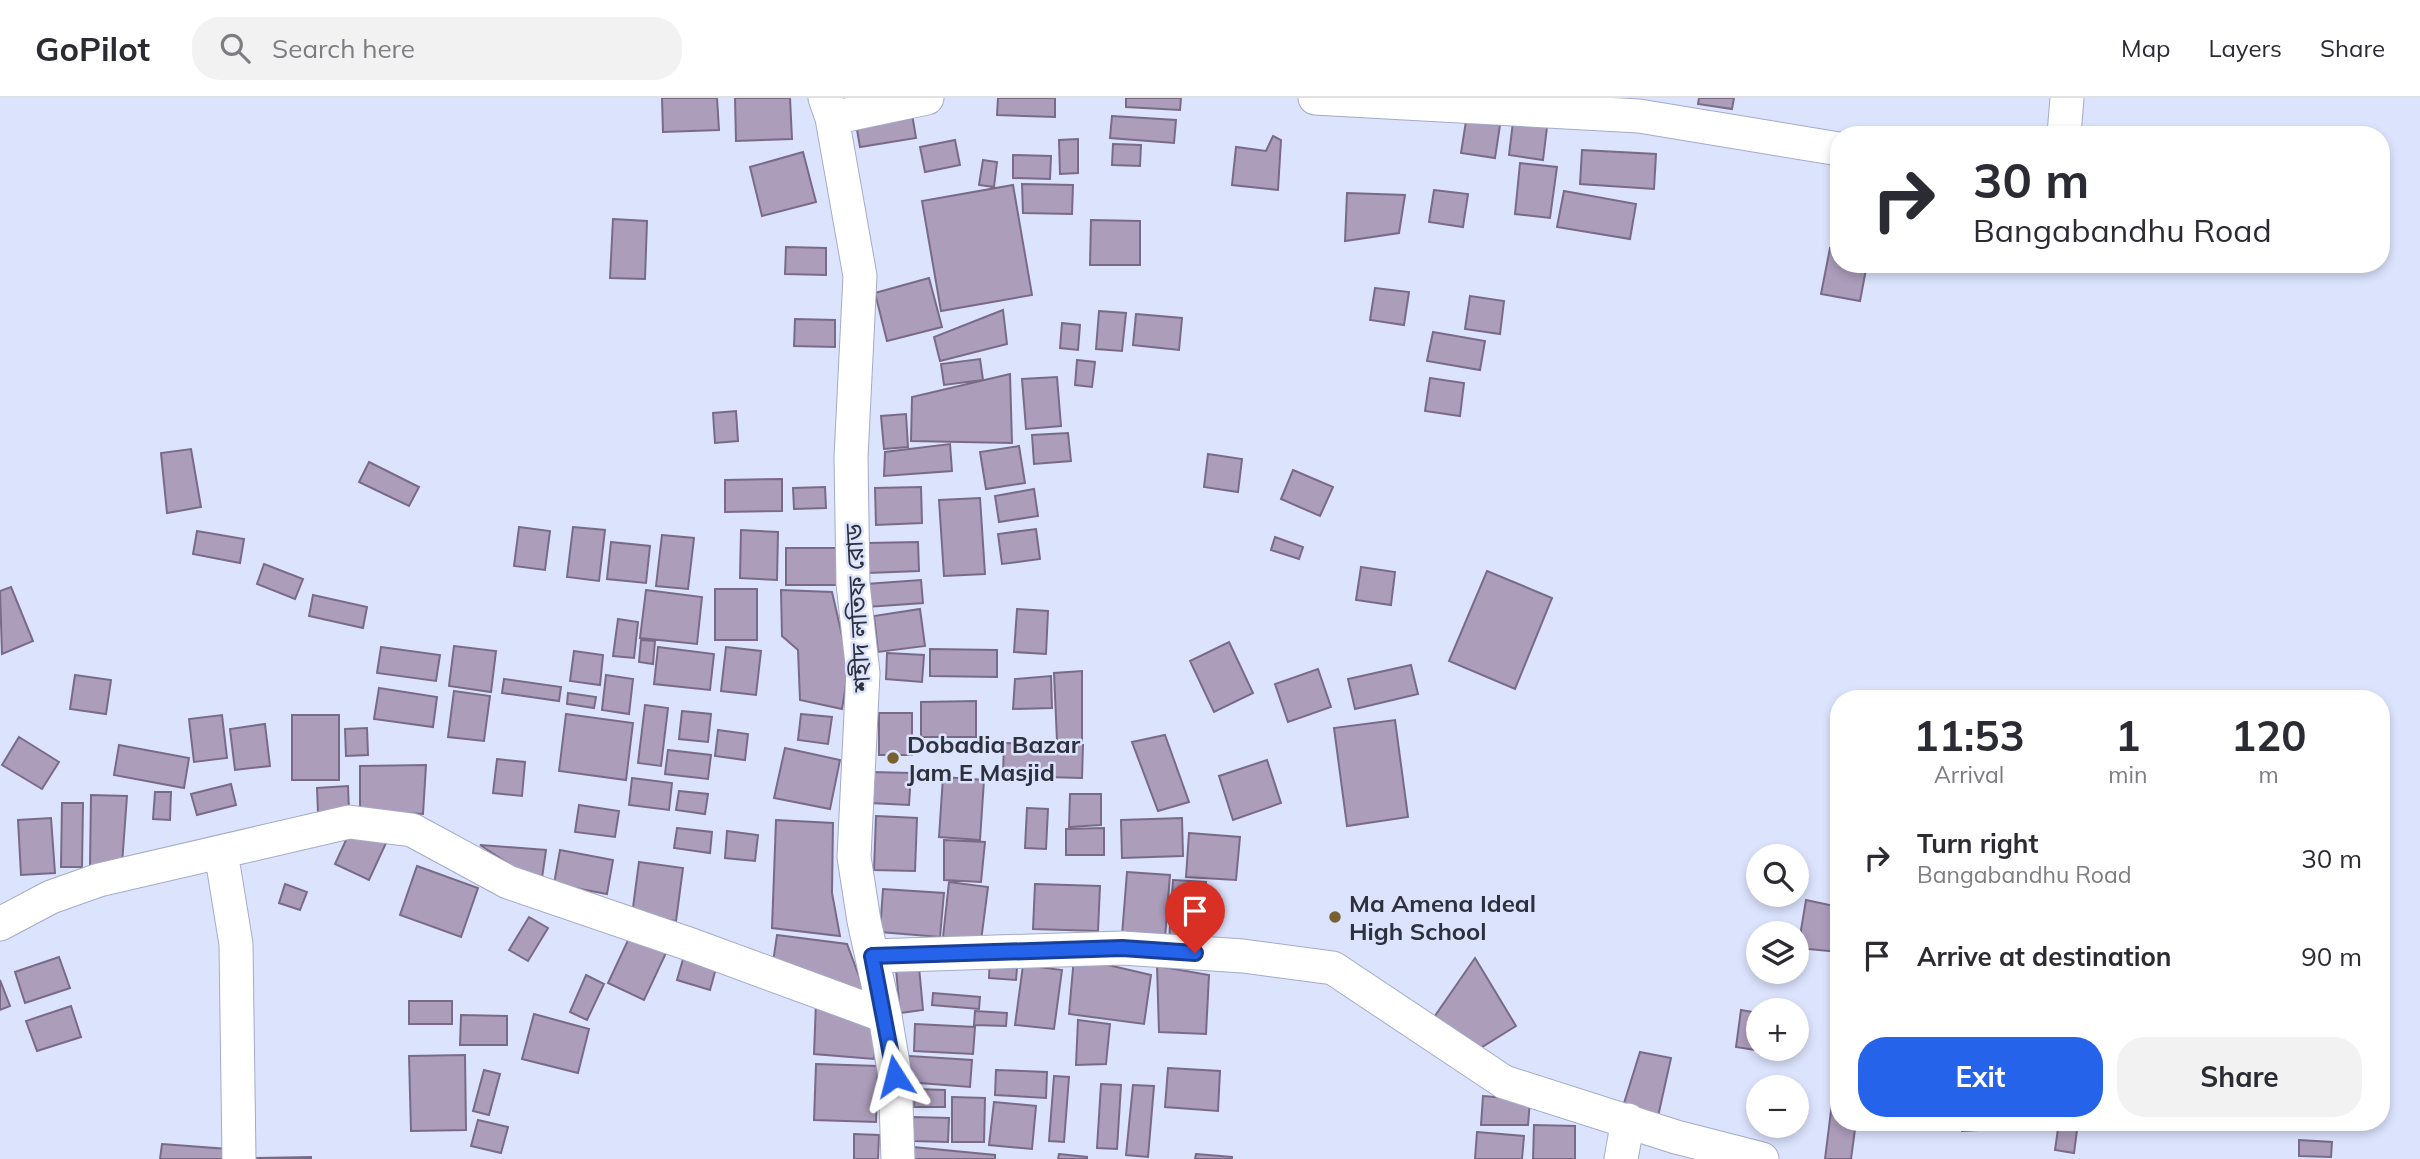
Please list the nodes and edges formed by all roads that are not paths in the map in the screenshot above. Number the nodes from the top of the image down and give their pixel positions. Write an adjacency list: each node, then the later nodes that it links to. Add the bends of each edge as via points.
1 (927, 98): 4 (street)
2 (1315, 98): 6 (street, via 1639,116)
3 (2067, 98): 5 (street)
4 (829, 108): 9 (street, শহীদ লতিফ রোড, via 860,276 851,457 853,584 863,673 854,857)
5 (2065, 126)
6 (1830, 148)
7 (221, 852): 8 (street, via 99,880 51,897); 10 (street, via 349,822 412,830 508,882); 12 (street, via 236,944)
8 (0, 924)
9 (872, 956): 10 (street, শহীদ লতিফ রোড); 11 (street, via 1122,948 1333,968 1504,1082)
10 (885, 1016): 13 (street, শহীদ লতিফ রোড, via 895,1076)
11 (1628, 1120): 14 (street); 15 (street)
12 (239, 1159)
13 (898, 1159)
14 (1620, 1159)
15 (1762, 1159)

